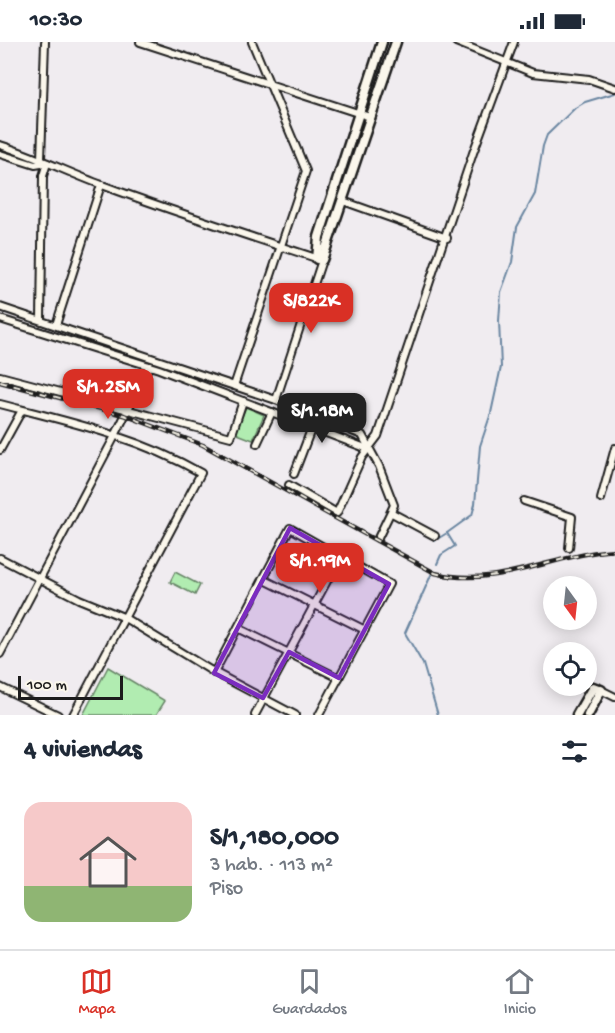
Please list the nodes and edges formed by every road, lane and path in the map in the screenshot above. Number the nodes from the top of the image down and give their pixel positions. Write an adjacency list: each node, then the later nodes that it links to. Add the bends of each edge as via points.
1 (45, 42): 15 (street)
2 (140, 42): 9 (street)
3 (252, 42): 9 (street)
4 (382, 42): 11 (street)
5 (396, 42): 12 (street)
6 (456, 42): 8 (street)
7 (514, 42): 8 (street)
8 (508, 61): 10 (street, via 533,72 589,79); 18 (street, via 473,153)
9 (271, 87): 11 (street); 19 (street, via 306,171)
10 (615, 88)
11 (358, 113): 12 (street); 20 (street, via 320,237)
12 (370, 117): 17 (street)
13 (0, 145): 15 (street)
14 (0, 154): 15 (street, via 35,165)
15 (44, 161): 16 (street); 23 (street)
16 (101, 185): 19 (street); 24 (street)
17 (343, 201): 18 (street); 20 (street)
18 (447, 238): 37 (street, via 386,416)
19 (282, 248): 20 (street); 27 (street)
20 (320, 259): 28 (street)
21 (0, 307): 23 (street)
22 (0, 319): 25 (street)
23 (41, 320): 24 (street)
24 (56, 325): 27 (street)
25 (149, 366): 29 (street); 32 (street)
26 (0, 376): 32 (street)
27 (234, 386): 28 (street)
28 (276, 400): 37 (street, via 362,435)
29 (243, 401): 32 (street, via 231,437); 33 (street)
30 (0, 404): 31 (street)
31 (22, 410): 35 (street); 39 (street)
32 (128, 410): 35 (street)
33 (272, 411): 34 (street); 36 (street)
34 (312, 427): 37 (street); 40 (street)
35 (116, 434): 51 (street); 53 (street, via 167,454 201,473)
36 (257, 444)
37 (368, 448): 41 (street, via 337,513); 44 (street, via 394,505)
38 (615, 448): 42 (street)
39 (0, 450)
40 (294, 474)
41 (289, 485)
42 (601, 499)
43 (524, 501): 47 (street, via 572,517)
44 (392, 513): 45 (street); 46 (street)
45 (435, 536)
46 (378, 538)
47 (569, 548)
48 (340, 557): 50 (street, via 290,528); 52 (street); 55 (street, via 389,584)
49 (0, 558): 51 (street)
50 (263, 579): 52 (street); 54 (street)
51 (39, 580): 53 (street); 57 (street)
52 (315, 605): 55 (street); 56 (street)
53 (123, 617): 58 (street); 65 (street)
54 (238, 628): 56 (street); 58 (street)
55 (365, 630): 59 (street)
56 (289, 652): 59 (street); 63 (street)
57 (0, 654)
58 (214, 673): 63 (street)
59 (339, 678): 68 (street)
60 (0, 687): 64 (street)
61 (601, 690): 62 (street); 69 (street, via 592,687); 70 (street)
62 (615, 697)
63 (263, 698): 66 (street); 67 (street)
64 (58, 715)
65 (73, 715)
66 (255, 715)
67 (295, 715)
68 (319, 715)
69 (578, 715)
70 (588, 715)

